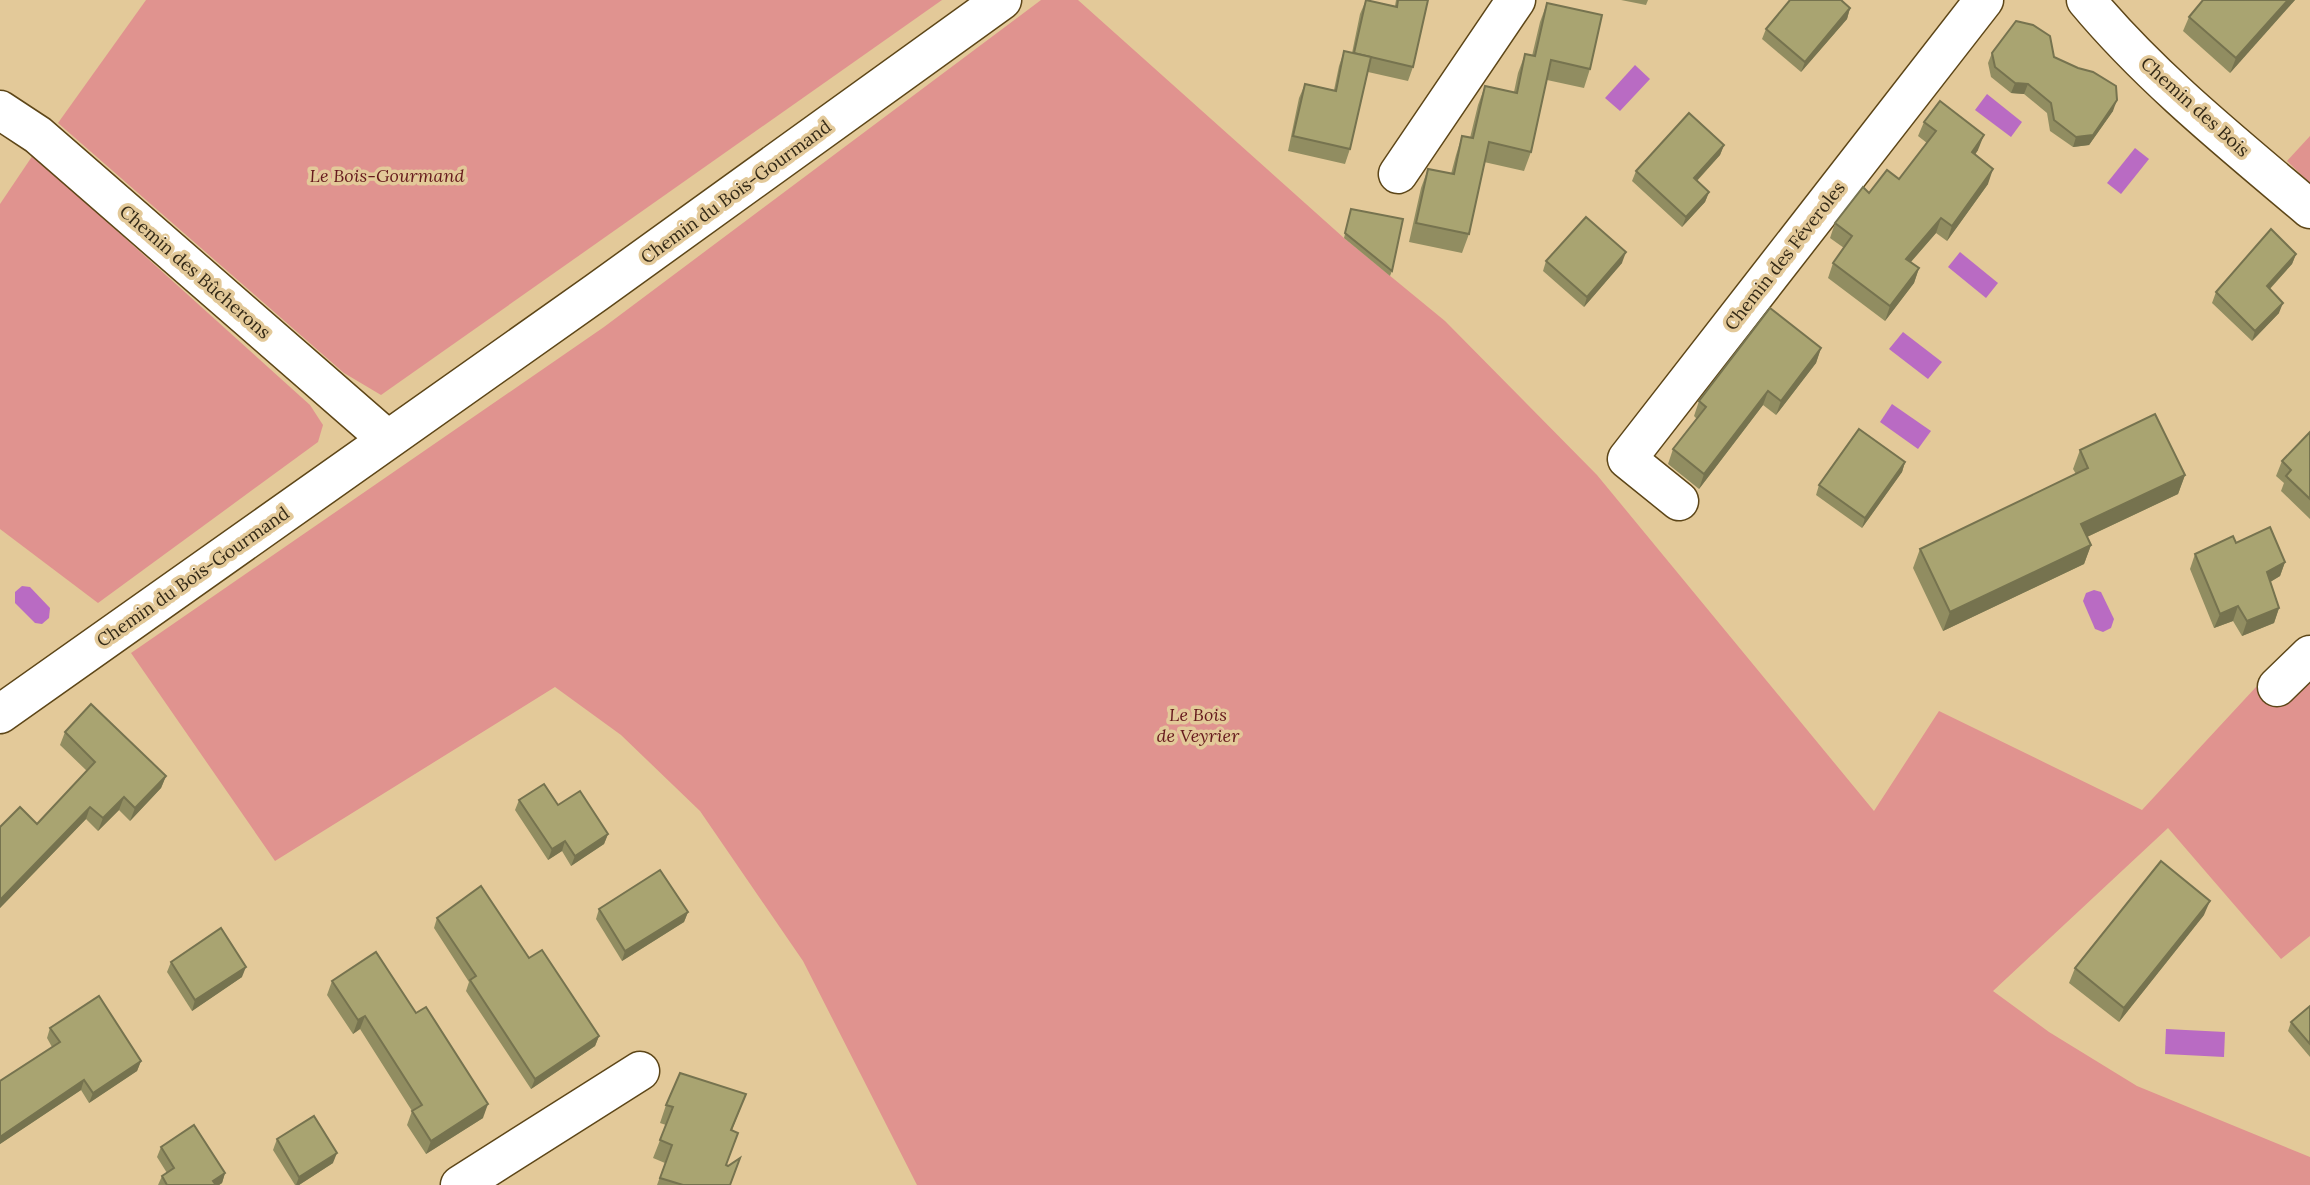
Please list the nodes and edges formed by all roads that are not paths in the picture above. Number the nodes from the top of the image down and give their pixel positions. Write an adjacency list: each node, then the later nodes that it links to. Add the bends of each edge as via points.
1 (1002, 0): 8 (street, Chemin du Bois-Gourmand)
2 (1516, 0): 6 (street)
3 (1984, 0): 9 (street, Chemin des Féveroles, via 1627,459)
4 (2086, 0): 7 (street, Chemin des Bois, via 2178,93)
5 (0, 110): 8 (street, Chemin des Bûcherons, via 38,135)
6 (1398, 174)
7 (2310, 209)
8 (387, 439): 12 (street, Chemin du Bois-Gourmand)
9 (1679, 501)
10 (2310, 655): 11 (street)
11 (2277, 687)
12 (0, 714)
13 (640, 1071): 14 (street)
14 (460, 1185)

